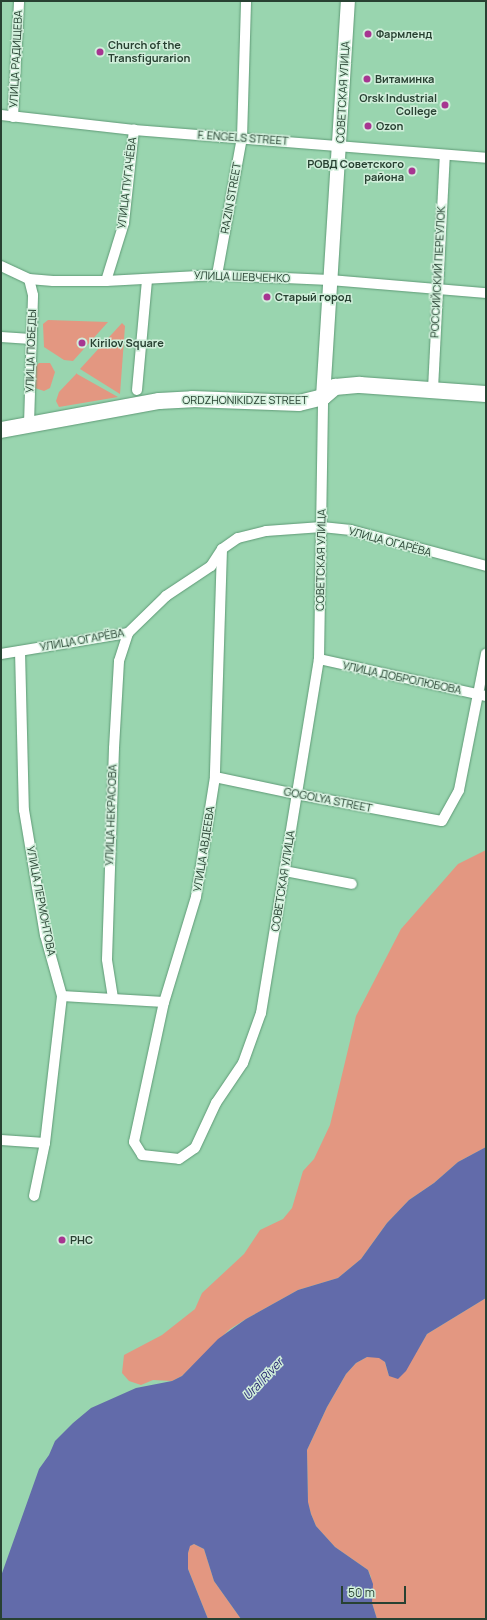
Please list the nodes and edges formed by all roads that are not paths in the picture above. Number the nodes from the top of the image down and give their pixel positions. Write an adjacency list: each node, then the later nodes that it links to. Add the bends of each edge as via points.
1 (19, 1): 5 (street, УЛИЦА РАДИЩЕВА)
2 (246, 1): 7 (street, RAZIN STREET)
3 (348, 1): 8 (street, СОВЕТСКАЯ УЛИЦА)
4 (1, 115): 5 (street, F. ENGELS STREET)
5 (13, 117): 6 (street, F. ENGELS STREET)
6 (134, 130): 7 (street, F. ENGELS STREET); 16 (street, УЛИЦА ПУГАЧЁВА, via 124,223)
7 (242, 138): 8 (street, F. ENGELS STREET); 12 (street, RAZIN STREET)
8 (339, 146): 9 (street, F. ENGELS STREET); 15 (street, СОВЕТСКАЯ УЛИЦА)
9 (445, 155): 10 (street, F. ENGELS STREET); 17 (street, РОССИЙСКИЙ ПЕРЕУЛОК)
10 (486, 158)
11 (1, 266): 13 (street, УЛИЦА ШЕВЧЕНКО)
12 (218, 275): 14 (street, УЛИЦА ШЕВЧЕНКО, via 168,276); 15 (street, УЛИЦА ШЕВЧЕНКО)
13 (30, 279): 16 (street, УЛИЦА ШЕВЧЕНКО); 20 (street, УЛИЦА ПОБЕДЫ, via 33,296)
14 (147, 280): 16 (street, УЛИЦА ШЕВЧЕНКО); 22 (street)
15 (330, 280): 17 (street, УЛИЦА ШЕВЧЕНКО); 24 (street, СОВЕТСКАЯ УЛИЦА)
16 (106, 281)
17 (436, 290): 18 (street, УЛИЦА ШЕВЧЕНКО); 21 (street, РОССИЙСКИЙ ПЕРЕУЛОК)
18 (486, 293)
19 (1, 337): 20 (street)
20 (31, 339): 25 (street, УЛИЦА ПОБЕДЫ)
21 (433, 389): 23 (main road, ORDZHONIKIDZE STREET); 24 (main road, ORDZHONIKIDZE STREET, via 360,385 335,387)
22 (137, 390)
23 (486, 394)
24 (323, 397): 25 (main road, ORDZHONIKIDZE STREET, via 299,403 192,399 159,401); 27 (street, СОВЕТСКАЯ УЛИЦА)
25 (28, 424): 26 (main road, ORDZHONIKIDZE STREET)
26 (1, 430)
27 (322, 527): 28 (street, УЛИЦА ОГАРЁВА, via 266,531 238,538); 29 (street, УЛИЦА ОГАРЁВА, via 351,530); 34 (street, СОВЕТСКАЯ УЛИЦА)
28 (222, 549): 30 (street, УЛИЦА ОГАРЁВА, via 211,566 166,596); 36 (street, УЛИЦА АВДЕЕВА)
29 (486, 566)
30 (128, 633): 31 (street, УЛИЦА ОГАРЁВА); 41 (street, УЛИЦА НЕКРАСОВА, via 119,661 114,748 107,959)
31 (20, 651): 32 (street, УЛИЦА ОГАРЁВА); 40 (street, УЛИЦА ЛЕРМОНТОВА, via 24,810 45,935)
32 (1, 654)
33 (486, 654): 35 (street)
34 (319, 659): 35 (street, УЛИЦА ДОБРОЛЮБОВА); 37 (street, СОВЕТСКАЯ УЛИЦА)
35 (482, 695): 37 (street, GOGOLYA STREET, via 459,790 442,821)
36 (215, 776): 37 (street, GOGOLYA STREET); 42 (street, УЛИЦА АВДЕЕВА, via 196,897)
37 (296, 794): 38 (street, СОВЕТСКАЯ УЛИЦА)
38 (285, 871): 39 (street); 44 (street, СОВЕТСКАЯ УЛИЦА, via 261,1013 243,1064 216,1103 195,1148 178,1159 142,1155)
39 (352, 884)
40 (62, 996): 41 (street); 45 (street, УЛИЦА ЛЕРМОНТОВА)
41 (113, 998): 42 (street)
42 (164, 1002): 44 (street, УЛИЦА АВДЕЕВА)
43 (1, 1140): 45 (street)
44 (134, 1142)
45 (45, 1143): 46 (street, УЛИЦА ЛЕРМОНТОВА)
46 (34, 1196)

